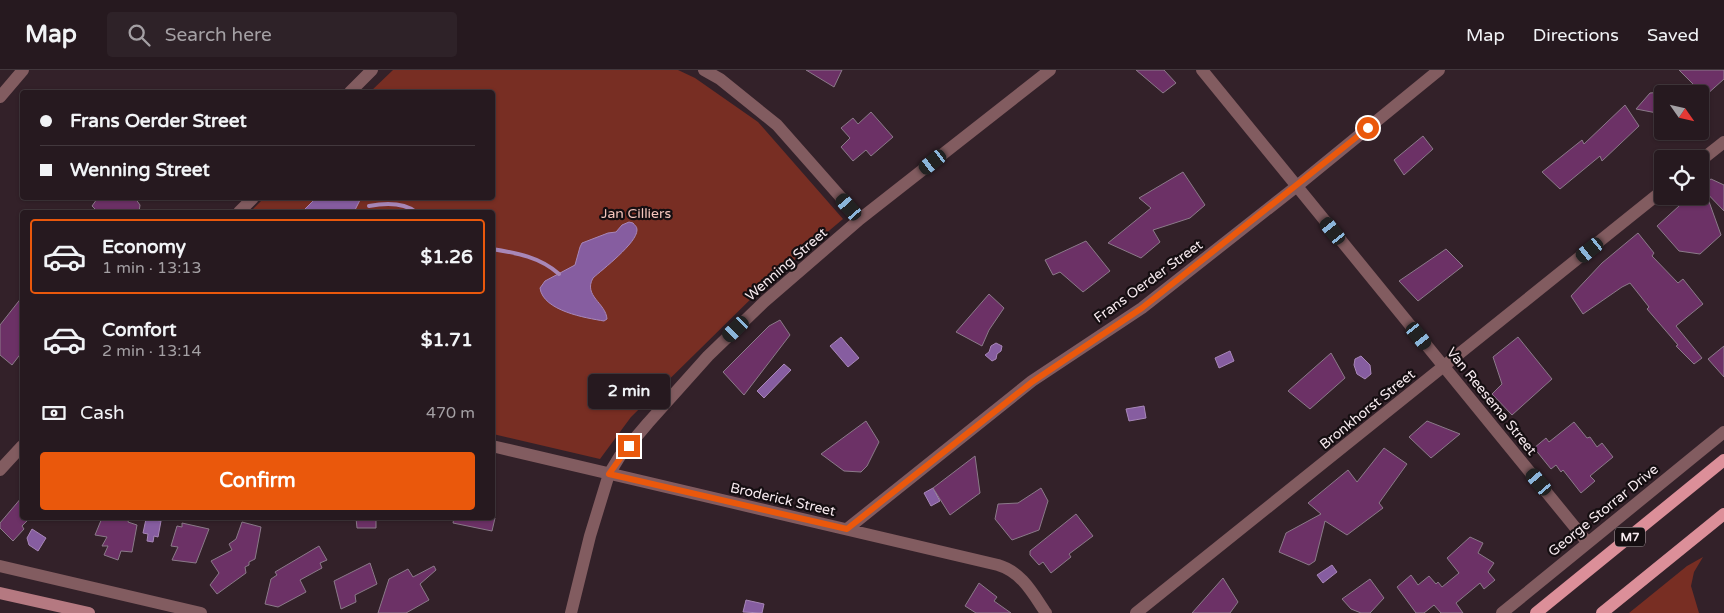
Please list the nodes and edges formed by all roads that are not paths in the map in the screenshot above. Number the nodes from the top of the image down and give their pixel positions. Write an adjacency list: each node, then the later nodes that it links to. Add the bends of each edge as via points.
1 (24, 70): 8 (street)
2 (372, 70): 7 (street)
3 (704, 70): 15 (street, via 720,79 777,126)
4 (1050, 70): 15 (street, Wenning Street)
5 (1202, 70): 11 (street, Van Reesema Street)
6 (1439, 70): 11 (street, Frans Oerder Street)
7 (352, 90)
8 (0, 97)
9 (1724, 142): 10 (street)
10 (1709, 154)
11 (1296, 186): 16 (street, Van Reesema Street); 24 (street, Frans Oerder Street, via 1142,308 1032,382)
12 (1654, 197): 16 (street, Bronkhorst Street)
13 (251, 200): 14 (street)
14 (241, 210)
15 (860, 220): 22 (street, Wenning Street, via 764,302 708,356 637,436)
16 (1444, 366): 25 (street, Van Reesema Street); 32 (street, Bronkhorst Street)
17 (1724, 432): 25 (street, George Storrar Drive)
18 (495, 447): 22 (street, Broderick Street)
19 (20, 448): 21 (street)
20 (1724, 460): 34 (main road, M7)
21 (0, 470)
22 (609, 474): 24 (street, Broderick Street); 30 (street, Wenning Street)
23 (1724, 514): 35 (main road)
24 (847, 529): 31 (street, Broderick Street, via 1007,567 1022,579)
25 (1587, 542): 33 (street, George Storrar Drive)
26 (0, 566): 29 (street)
27 (0, 593): 28 (main road)
28 (88, 613)
29 (201, 613)
30 (570, 613)
31 (1046, 613)
32 (1136, 613)
33 (1502, 613)
34 (1536, 613)
35 (1602, 613)

